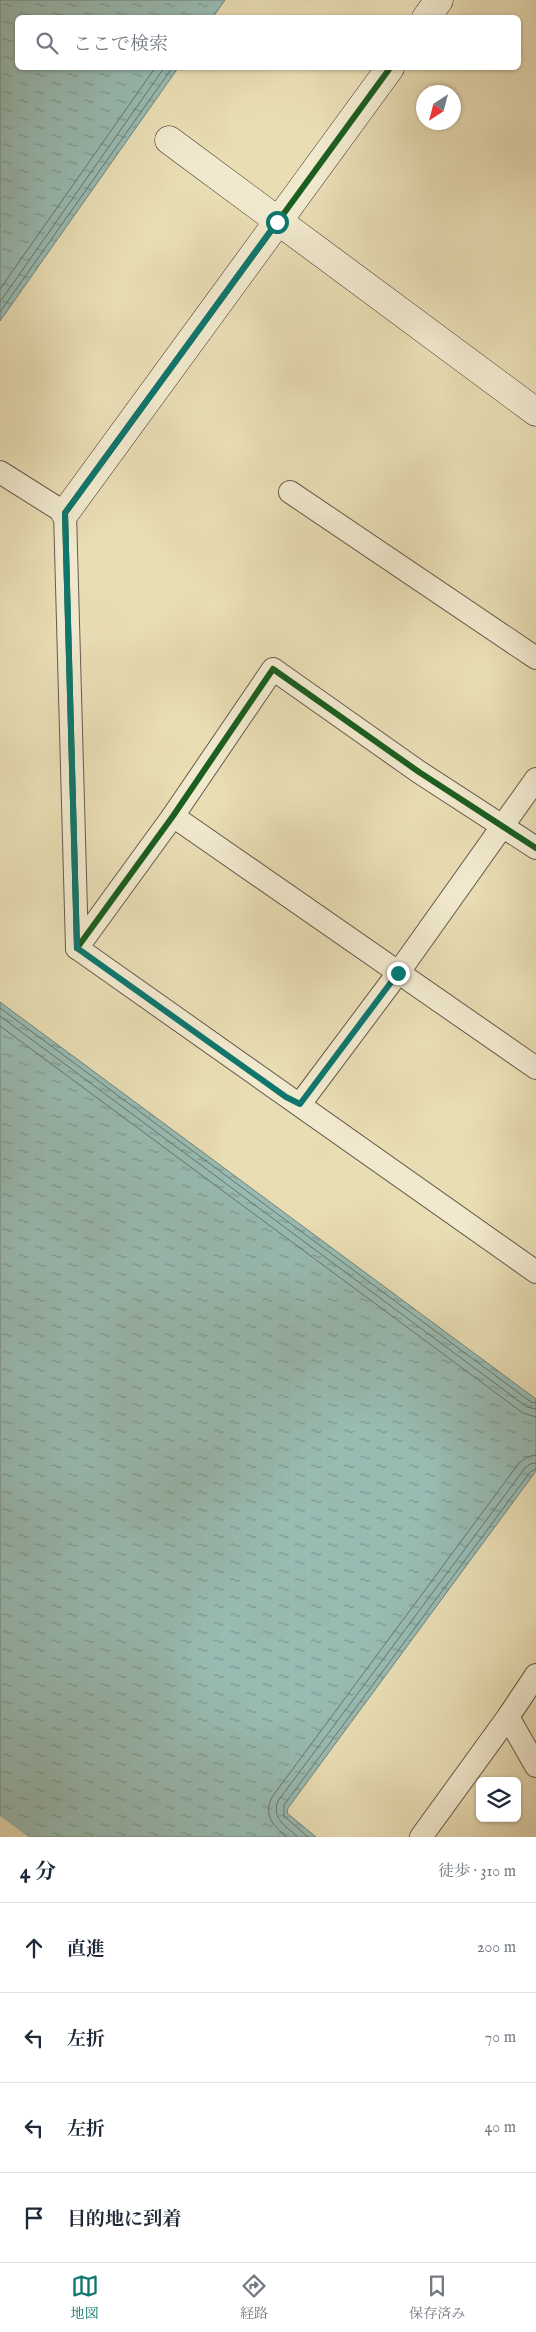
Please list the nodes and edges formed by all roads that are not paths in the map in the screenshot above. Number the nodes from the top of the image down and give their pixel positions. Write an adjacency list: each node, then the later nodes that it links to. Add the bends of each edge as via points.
1 (439, 0): 2 (street)
2 (428, 15)
3 (389, 70): 5 (street)
4 (168, 140): 5 (street)
5 (277, 222): 6 (street); 9 (street)
6 (536, 412)
7 (0, 472): 9 (street)
8 (290, 492): 10 (street)
9 (65, 513): 15 (street)
10 (536, 658)
11 (536, 780): 13 (street)
12 (173, 816): 13 (street, via 274,669 419,772); 15 (street); 16 (street)
13 (503, 825): 14 (street); 16 (street)
14 (536, 848)
15 (77, 948): 18 (street)
16 (398, 973): 17 (street); 18 (street)
17 (536, 1068)
18 (300, 1104): 19 (street)
19 (533, 1263)
20 (536, 1675): 21 (street)
21 (508, 1718): 22 (street); 23 (street)
22 (536, 1766)
23 (425, 1835)

